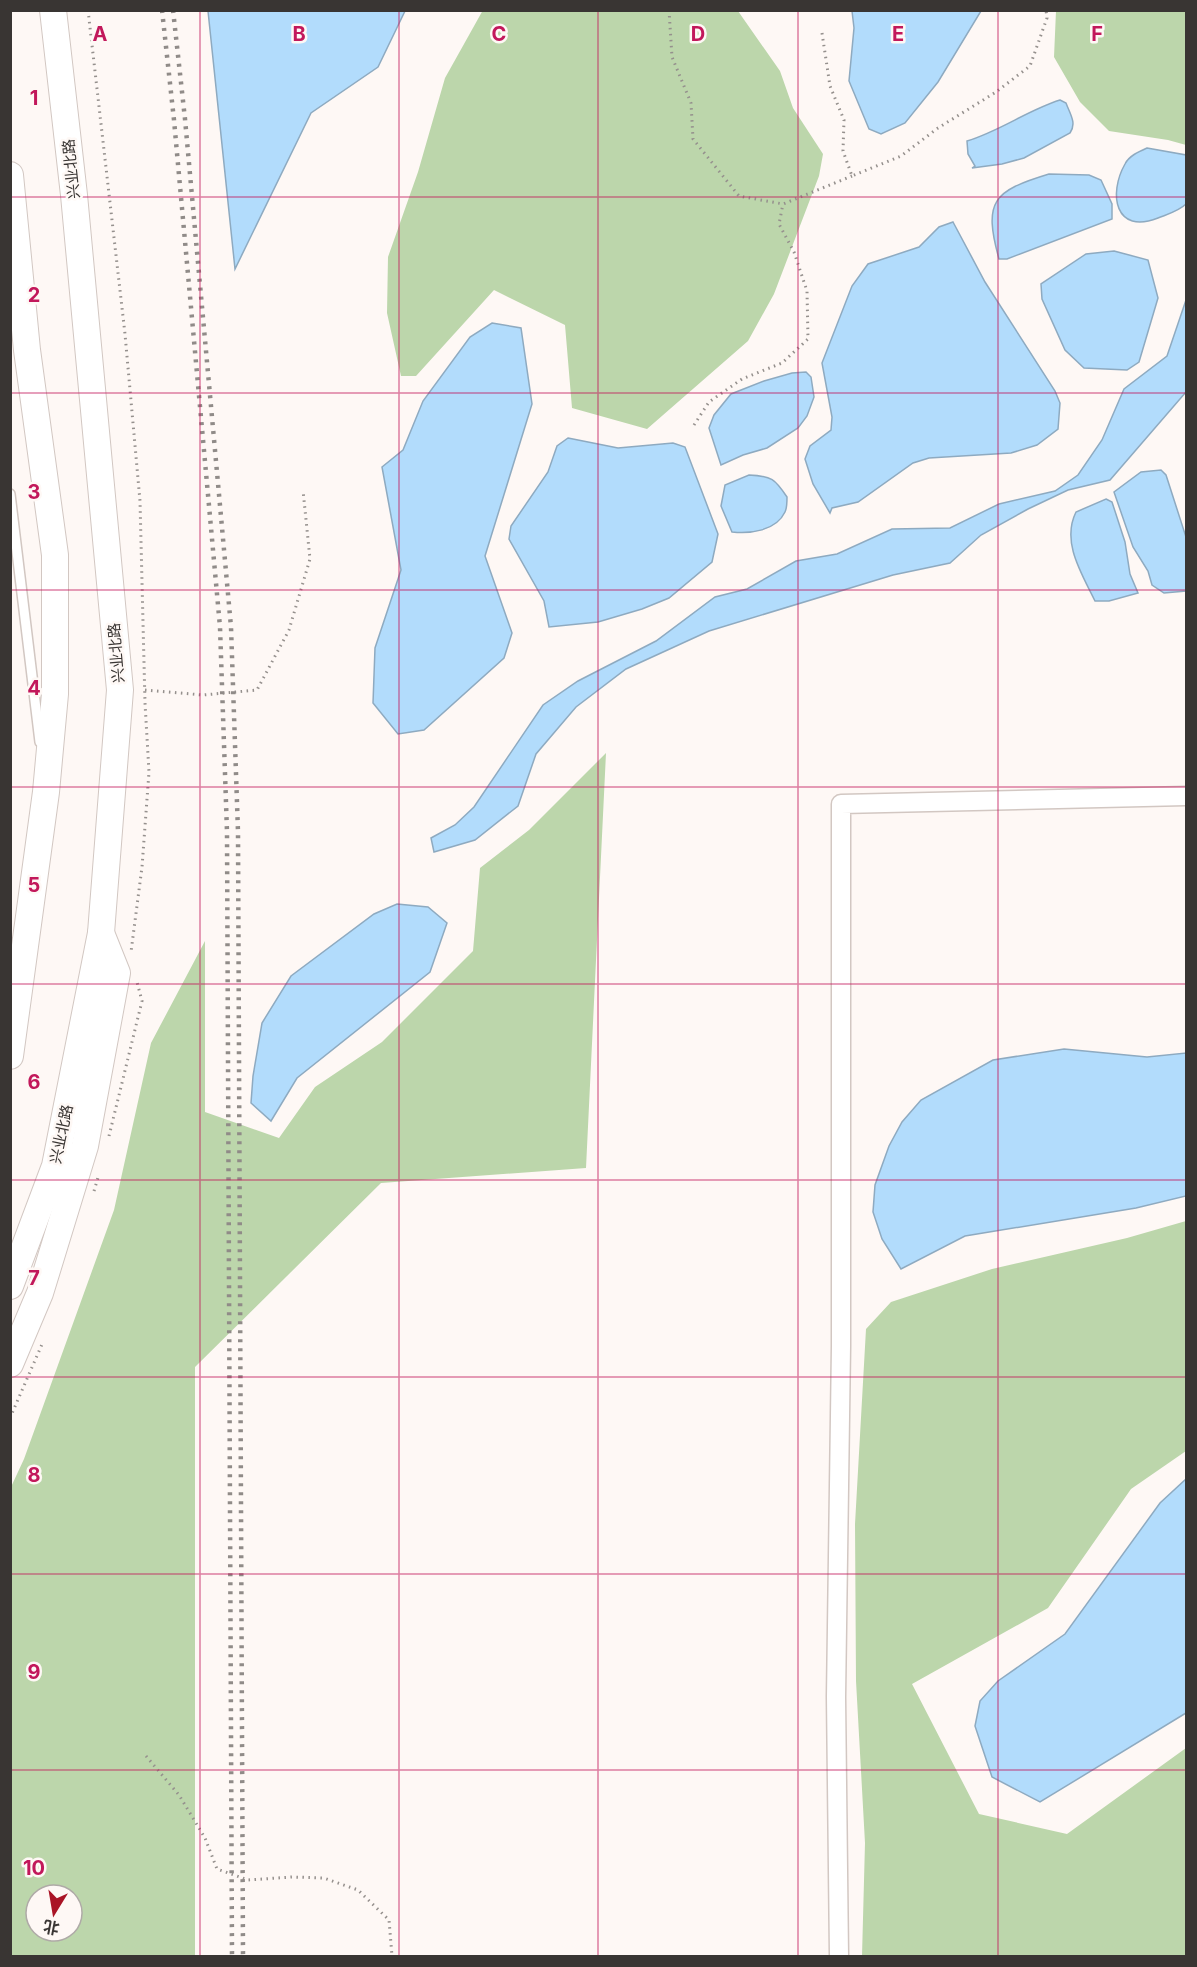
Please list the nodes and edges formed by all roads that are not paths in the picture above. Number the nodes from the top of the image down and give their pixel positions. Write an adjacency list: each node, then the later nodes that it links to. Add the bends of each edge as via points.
1 (53, 10): 8 (main road, 兴业北路, via 120,690)
2 (10, 175): 4 (main road)
3 (15, 317): 4 (lane)
4 (27, 350): 6 (main road, via 55,555 55,694)
5 (10, 494): 6 (lane)
6 (46, 792): 9 (main road)
7 (1186, 796): 13 (street, via 841,804 841,1346 836,1696)
8 (101, 933): 11 (main road, 兴业北路, via 55,1166); 12 (main road, via 117,973 85,1146 40,1293)
9 (16, 968): 10 (main road)
10 (10, 1056)
11 (10, 1286)
12 (10, 1364)
13 (839, 1956)

